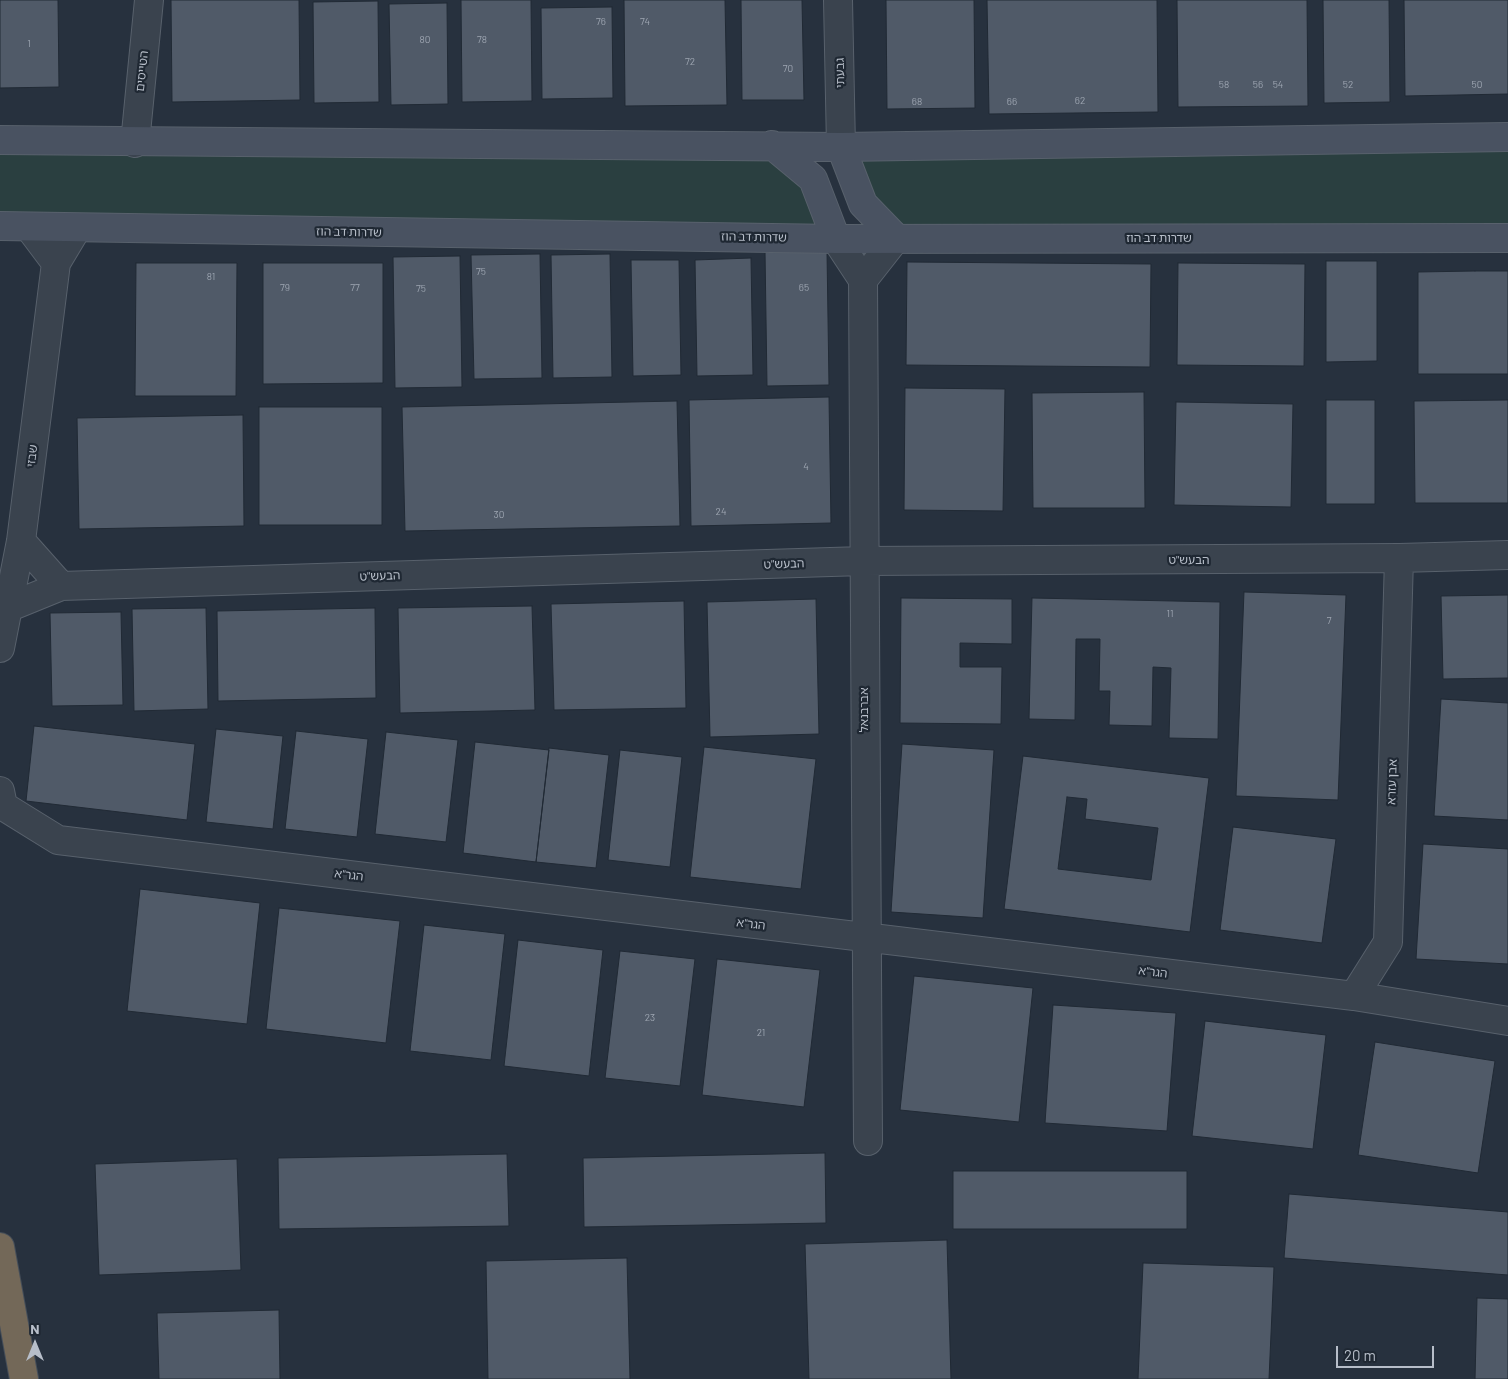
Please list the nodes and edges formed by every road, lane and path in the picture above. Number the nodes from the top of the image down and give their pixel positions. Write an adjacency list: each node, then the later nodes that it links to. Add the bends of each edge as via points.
1 (149, 0): 5 (street, הטייסים)
2 (838, 0): 7 (street, גבעתי)
3 (1508, 137): 7 (street)
4 (0, 140): 5 (street)
5 (135, 142): 6 (street)
6 (772, 145): 7 (street); 13 (street, via 813,179)
7 (841, 147): 11 (street, via 863,204)
8 (0, 226): 9 (street, שדרות דב הוז)
9 (29, 227): 10 (street, שדרות דב הוז); 14 (street)
10 (77, 228): 13 (street, שדרות דב הוז); 14 (street, שבזי)
11 (896, 238): 12 (street, שדרות דב הוז); 13 (street, שדרות דב הוז); 15 (street)
12 (1508, 238)
13 (836, 240): 15 (street)
14 (56, 263): 16 (street, שבזי)
15 (863, 280): 19 (street, אברבנאל)
16 (21, 541): 20 (street); 21 (street, שבזי)
17 (1508, 555): 18 (street, הבעש"ט)
18 (1399, 558): 19 (street, הבעש"ט); 25 (street, אבן עזרא, via 1388,942)
19 (863, 561): 20 (street, הבעש"ט); 24 (street, אברבנאל)
20 (61, 586): 21 (street, הבעש"ט)
21 (7, 608): 22 (street, שבזי)
22 (0, 648)
23 (1, 798): 24 (street, הגר"א, via 58,840)
24 (865, 938): 25 (street, הגר"א); 27 (street, אברבנאל)
25 (1354, 996): 26 (street, הגר"א)
26 (1508, 1021)
27 (868, 1141)
28 (0, 1247): 29 (highway)
29 (24, 1379)

